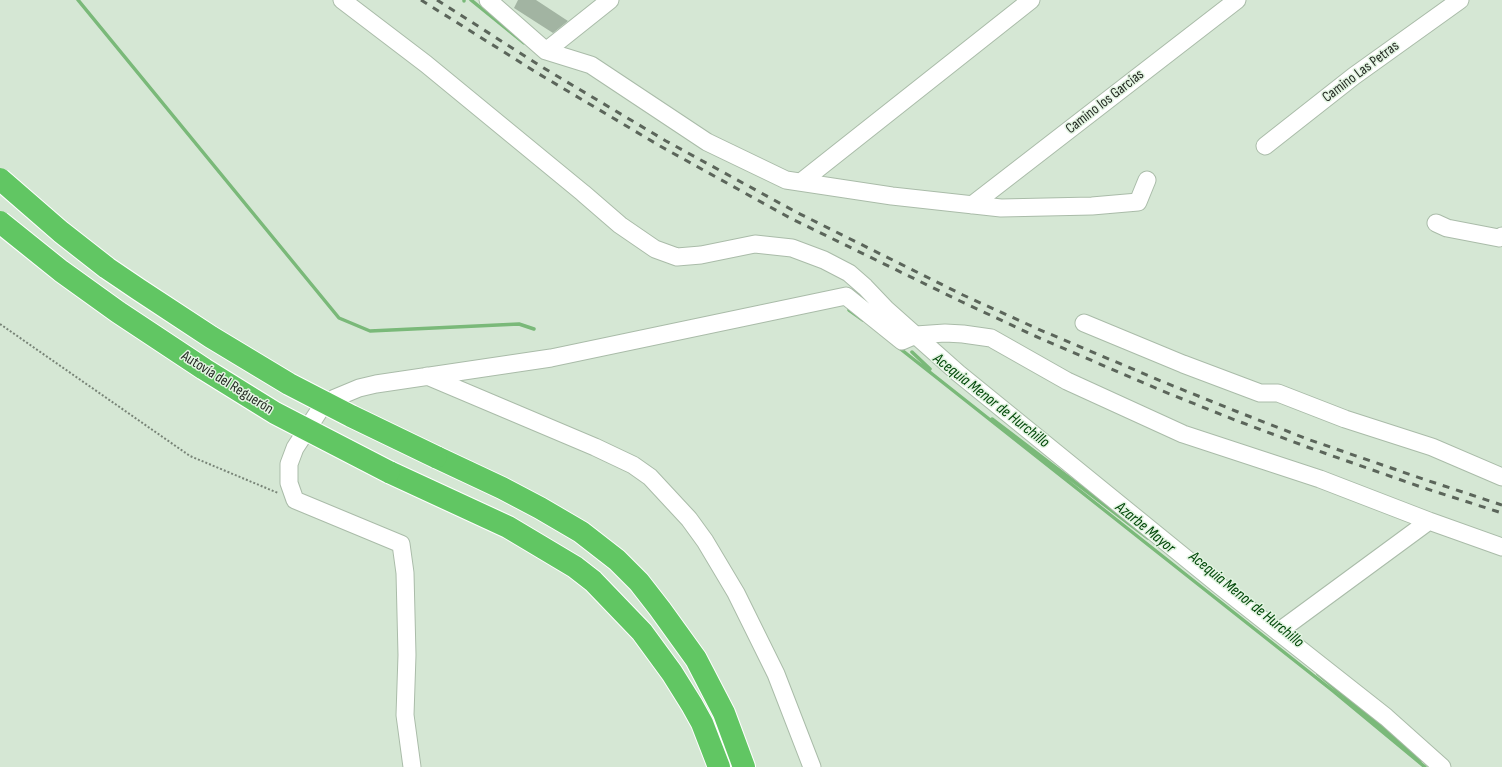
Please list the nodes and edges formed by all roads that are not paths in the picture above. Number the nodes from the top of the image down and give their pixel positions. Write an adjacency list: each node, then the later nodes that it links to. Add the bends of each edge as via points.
1 (342, 0): 17 (street, via 426,64 620,225 655,250 677,257 755,244 792,248 849,273)
2 (488, 0): 7 (street)
3 (610, 0): 7 (street)
4 (1032, 0): 11 (street)
5 (1237, 0): 12 (street, Camino los Garcías)
6 (1460, 0): 8 (street, Camino Las Petras, via 1354,76)
7 (546, 51): 11 (street, via 591,65 707,142 786,180)
8 (1265, 146)
9 (0, 179): 25 (highway, Autovía del Reguerón, bridge, via 107,268 210,337 289,384 540,508 581,532 618,560 639,582 674,627 705,674 724,713)
10 (1147, 180): 12 (street, via 1138,202 1001,208)
11 (801, 182): 12 (street)
12 (972, 205)
13 (0, 222): 24 (highway, Autovía del Reguerón, bridge, via 118,312 275,413 389,472 529,538 575,567 593,581 651,643 692,705)
14 (1436, 223): 15 (street, via 1447,228 1499,238)
15 (1502, 236)
16 (1084, 323): 19 (street, via 1260,393 1278,393 1344,419 1432,447)
17 (916, 335): 18 (street, via 902,341 846,296 551,358); 20 (street, via 945,333 991,338 1067,381 1183,434 1320,479); 22 (street, via 1059,456)
18 (427, 376): 23 (street, via 359,388 335,398 319,411 295,448 289,464 289,483 295,500 401,544 405,573 407,655 405,715); 26 (street, via 620,459 650,477 689,519 736,593 776,674)
19 (1502, 477)
20 (1429, 521): 21 (street); 22 (street)
21 (1502, 547)
22 (1278, 632): 27 (street, via 1386,717)
23 (412, 767)
24 (720, 767)
25 (744, 767)
26 (812, 767)
27 (1442, 767)

